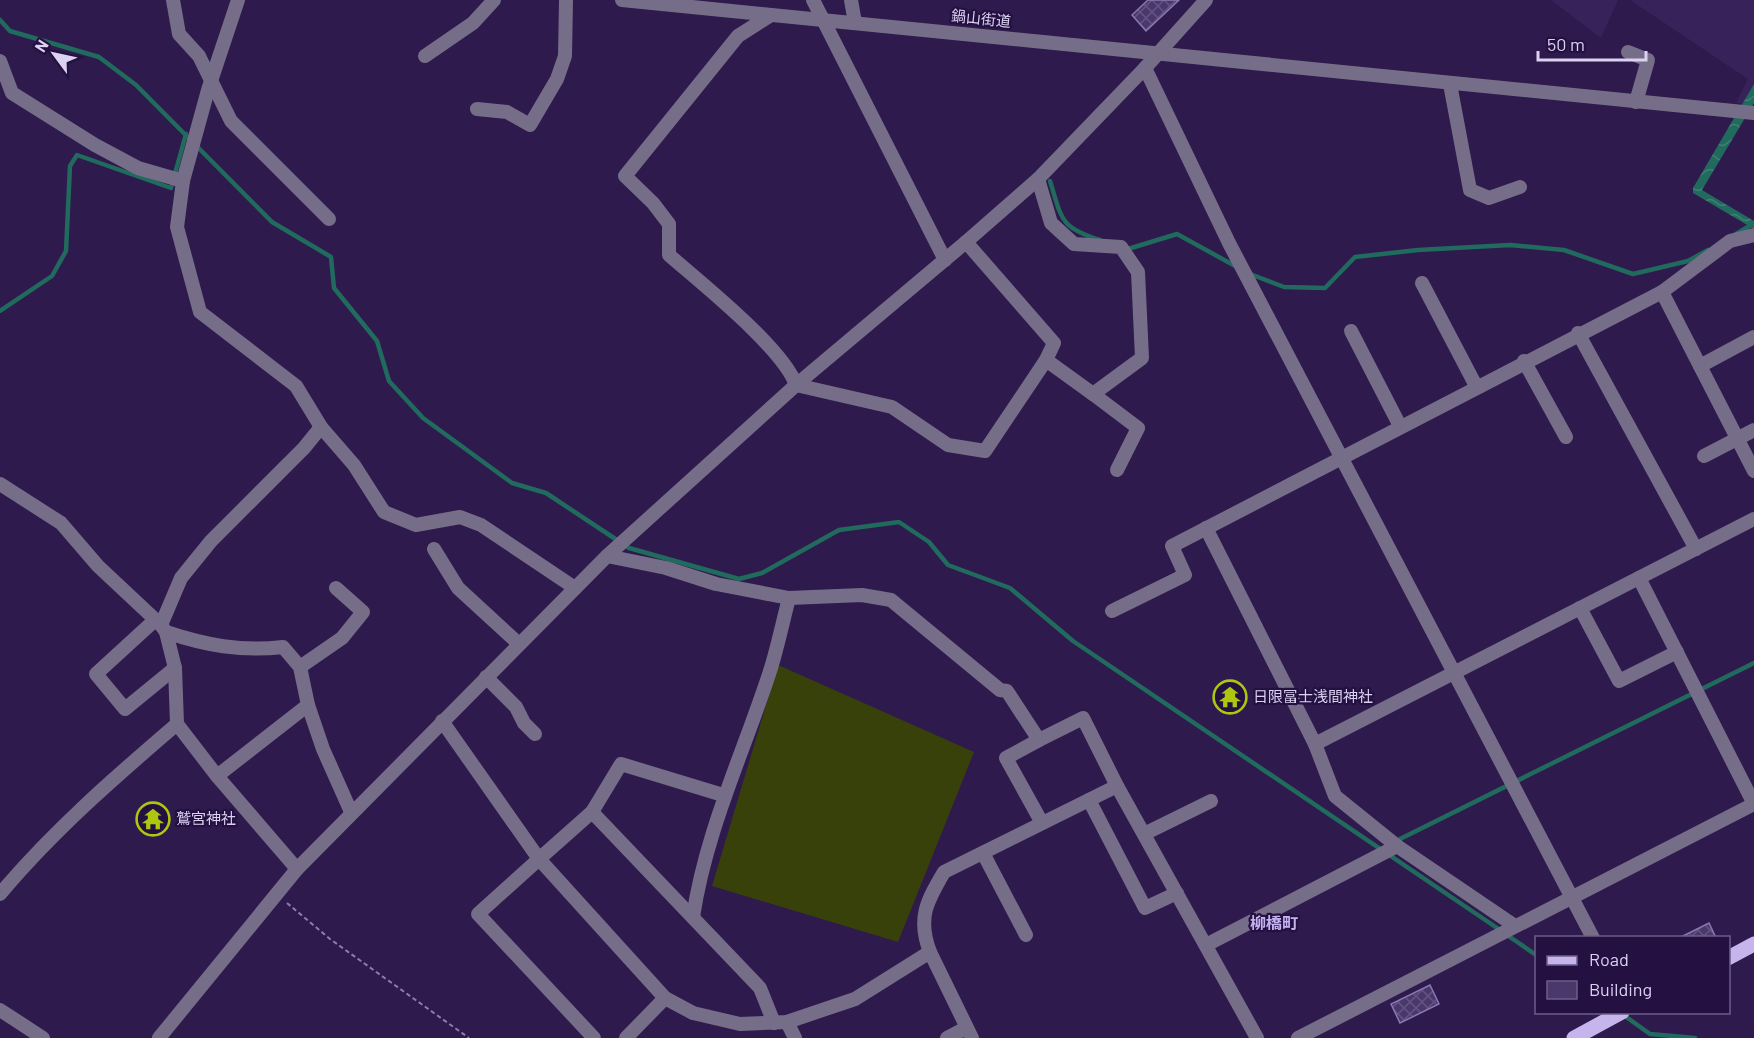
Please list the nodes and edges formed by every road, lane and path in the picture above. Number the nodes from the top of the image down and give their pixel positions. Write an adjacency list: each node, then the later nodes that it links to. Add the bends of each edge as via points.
1 (173, 0): 17 (street, via 178,34 199,56)
2 (238, 0): 17 (street)
3 (494, 0): 14 (street, via 473,23)
4 (566, 0): 20 (street, via 565,56 557,80 530,125 507,112)
5 (622, 0): 9 (street, 鍋山街道)
6 (813, 0): 10 (street)
7 (851, 0): 11 (street)
8 (1206, 0): 12 (street)
9 (771, 15): 10 (street, 鍋山街道); 37 (street, via 738,36 625,176 669,224 669,255 725,304 790,370)
10 (824, 20): 11 (street, 鍋山街道); 28 (street)
11 (855, 23): 12 (street, 鍋山街道)
12 (1157, 52): 16 (street); 18 (street, 鍋山街道)
13 (1628, 52): 19 (street, via 1648,60)
14 (425, 56)
15 (0, 60): 23 (street, via 12,93 138,168)
16 (1145, 68): 22 (street); 46 (street, via 1229,243)
17 (213, 79): 23 (street); 25 (street, via 231,122)
18 (1450, 84): 19 (street, 鍋山街道); 24 (street, via 1470,190 1489,198)
19 (1636, 102): 21 (street, 鍋山街道)
20 (477, 109)
21 (1754, 113)
22 (1038, 179): 27 (street); 39 (street, via 1051,224 1074,244 1121,247 1138,272 1142,358)
23 (183, 181): 41 (street, via 177,227 200,312 296,386)
24 (1520, 187)
25 (329, 219)
26 (1754, 235): 30 (street, via 1730,241)
27 (966, 242): 28 (street); 34 (street, via 1054,343)
28 (945, 260): 37 (street)
29 (1422, 283): 38 (street)
30 (1662, 292): 32 (street); 36 (street)
31 (1351, 332): 40 (street)
32 (1578, 333): 35 (street); 53 (street)
33 (1754, 337): 36 (street)
34 (1046, 360): 37 (street, via 985,451 948,445 892,407); 39 (street)
35 (1524, 361): 38 (street); 43 (street)
36 (1700, 366): 44 (street)
37 (796, 385): 54 (street)
38 (1476, 386): 40 (street)
39 (1093, 394): 47 (street, via 1138,428)
40 (1400, 426): 46 (street)
41 (321, 427): 57 (street, via 354,465 384,512 416,525 460,517 481,525); 61 (street, via 181,578)
42 (1754, 430): 44 (street)
43 (1566, 437)
44 (1737, 439): 45 (street); 48 (street)
45 (1704, 456)
46 (1340, 458): 51 (street); 66 (street)
47 (1117, 470)
48 (1754, 471)
49 (0, 484): 61 (street, via 61,523 98,566)
50 (1754, 519): 53 (street)
51 (1206, 528): 60 (street, via 1172,546 1185,575); 73 (street)
52 (434, 549): 62 (street, via 458,588)
53 (1696, 549): 55 (street)
54 (607, 556): 57 (street); 58 (street)
55 (1639, 578): 59 (street); 63 (street)
56 (336, 588): 64 (street, via 363,612 342,638)
57 (575, 588): 62 (street)
58 (789, 598): 72 (street, via 862,595 891,600 1000,690 1007,691); 76 (street, via 771,668)
59 (1580, 608): 63 (street, via 1620,681); 66 (street)
60 (1112, 611)
61 (161, 626): 64 (street, via 222,647 253,651 283,647); 65 (street); 65 (street, via 96,674 125,709)
62 (519, 644): 67 (street)
63 (1677, 652): 79 (street)
64 (300, 667): 68 (street)
65 (175, 668): 70 (street)
66 (1453, 673): 73 (street); 91 (street)
67 (486, 677): 69 (street); 71 (street, via 516,707)
68 (308, 705): 74 (street); 80 (street)
69 (442, 721): 80 (street); 86 (street)
70 (177, 724): 74 (street); 90 (street, via 109,782)
71 (535, 734)
72 (1039, 740): 75 (street, via 1083,718); 82 (street, via 1006,758)
73 (1314, 744): 84 (street, via 1335,796)
74 (217, 776): 87 (street)
75 (1117, 786): 77 (street); 83 (street)
76 (723, 795): 81 (street, via 621,764); 92 (street, via 698,884)
77 (1089, 800): 82 (street); 89 (street, via 1145,908)
78 (1211, 801): 83 (street)
79 (1754, 804): 91 (street)
80 (351, 812): 87 (street)
81 (592, 812): 86 (street); 92 (street)
82 (1042, 824): 85 (street)
83 (1144, 834): 89 (street)
84 (1397, 846): 93 (street); 96 (street)
85 (983, 853): 94 (street); 98 (street, via 944,872 929,898 922,926)
86 (539, 859): 100 (street); 108 (street, via 478,914)
87 (297, 869): 88 (street)
88 (275, 893): 106 (street); 107 (path, via 330,939)
89 (1177, 893): 96 (street)
90 (0, 894)
91 (1571, 897): 93 (street); 95 (street)
92 (693, 917): 103 (street, via 760,988)
93 (1508, 930): 113 (street)
94 (1026, 934)
95 (1592, 936)
96 (1206, 945): 112 (street)
97 (1754, 945): 99 (main road)
98 (930, 951): 103 (street, via 855,999); 104 (street)
99 (1730, 957)
100 (665, 998): 103 (street, via 693,1012 741,1024); 109 (street)
101 (0, 1010): 105 (street)
102 (1618, 1015): 114 (main road)
103 (781, 1023): 110 (street)
104 (969, 1033): 111 (street)
105 (43, 1038)
106 (159, 1038)
107 (470, 1038)
108 (594, 1038)
109 (626, 1038)
110 (795, 1038)
111 (948, 1038)
112 (1257, 1038)
113 (1298, 1038)
114 (1574, 1038)

